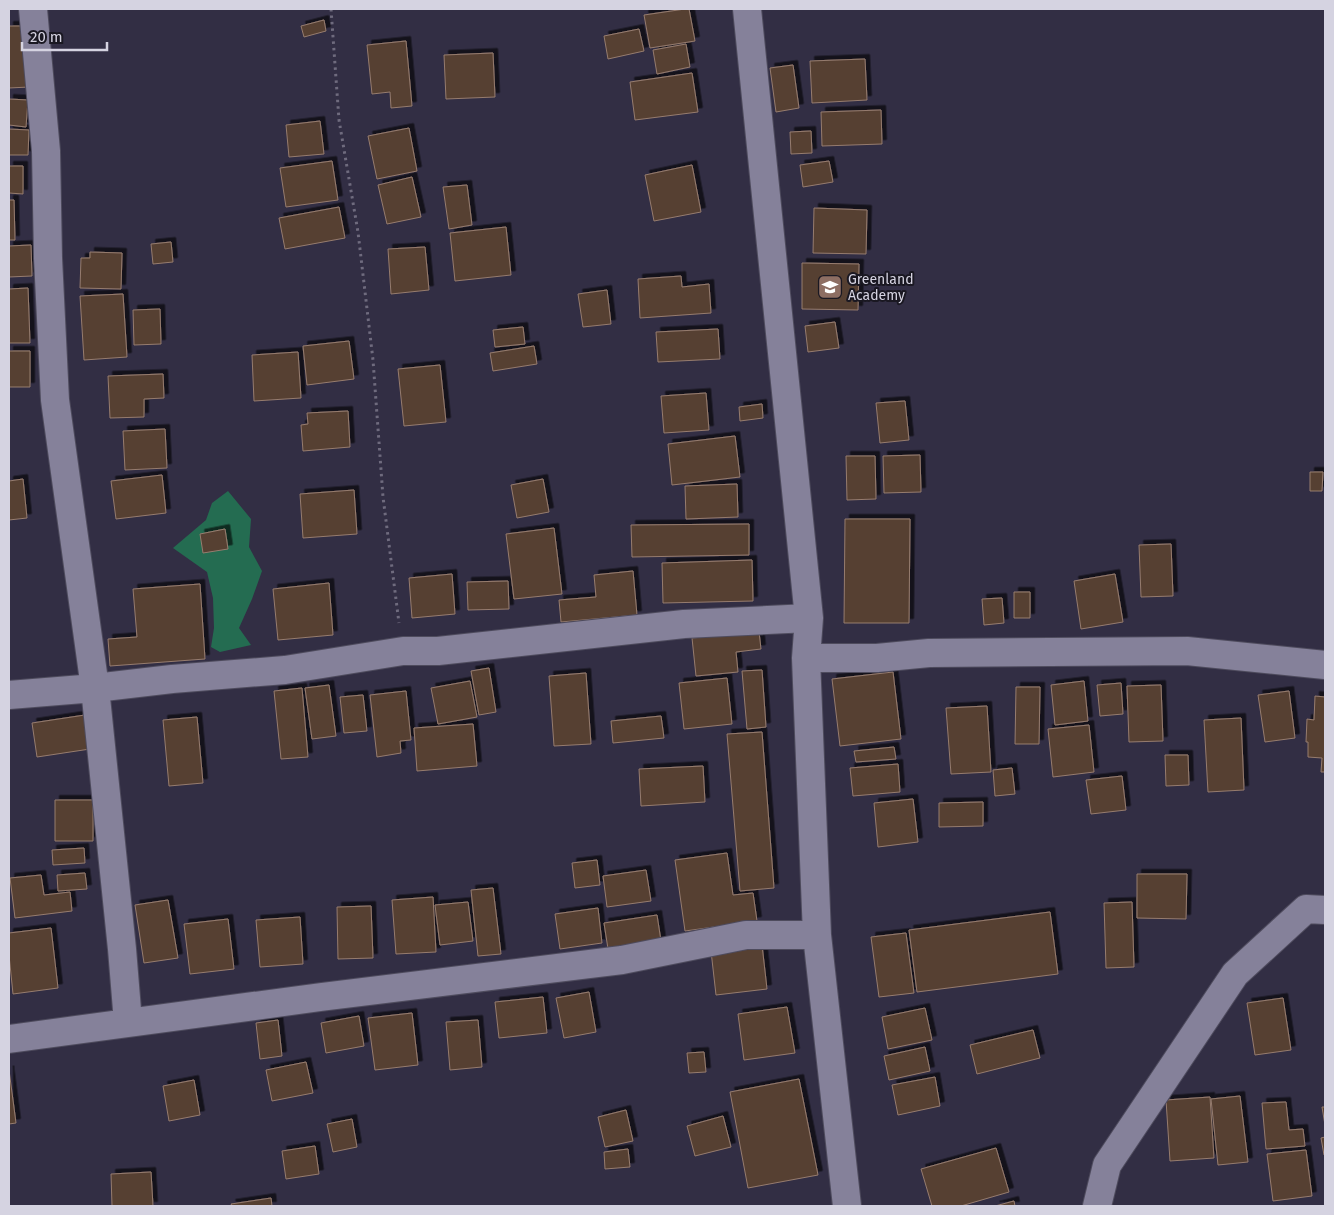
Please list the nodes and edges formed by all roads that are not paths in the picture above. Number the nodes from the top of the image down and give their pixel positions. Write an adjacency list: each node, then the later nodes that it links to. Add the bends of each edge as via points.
1 (34, 9): 6 (street, via 46,151 55,400)
2 (747, 9): 3 (street)
3 (809, 618): 4 (street); 6 (street, via 684,624 438,651 403,651 285,670)
4 (806, 658): 5 (street, via 877,658 929,653 1187,652); 9 (street)
5 (1325, 665)
6 (95, 688): 7 (street); 10 (street)
7 (9, 694)
8 (1325, 910): 13 (street, via 1306,909 1235,974 1107,1166)
9 (817, 935): 10 (street, via 746,935 622,960); 12 (street)
10 (128, 1022): 11 (street)
11 (9, 1039)
12 (847, 1206)
13 (1097, 1206)

